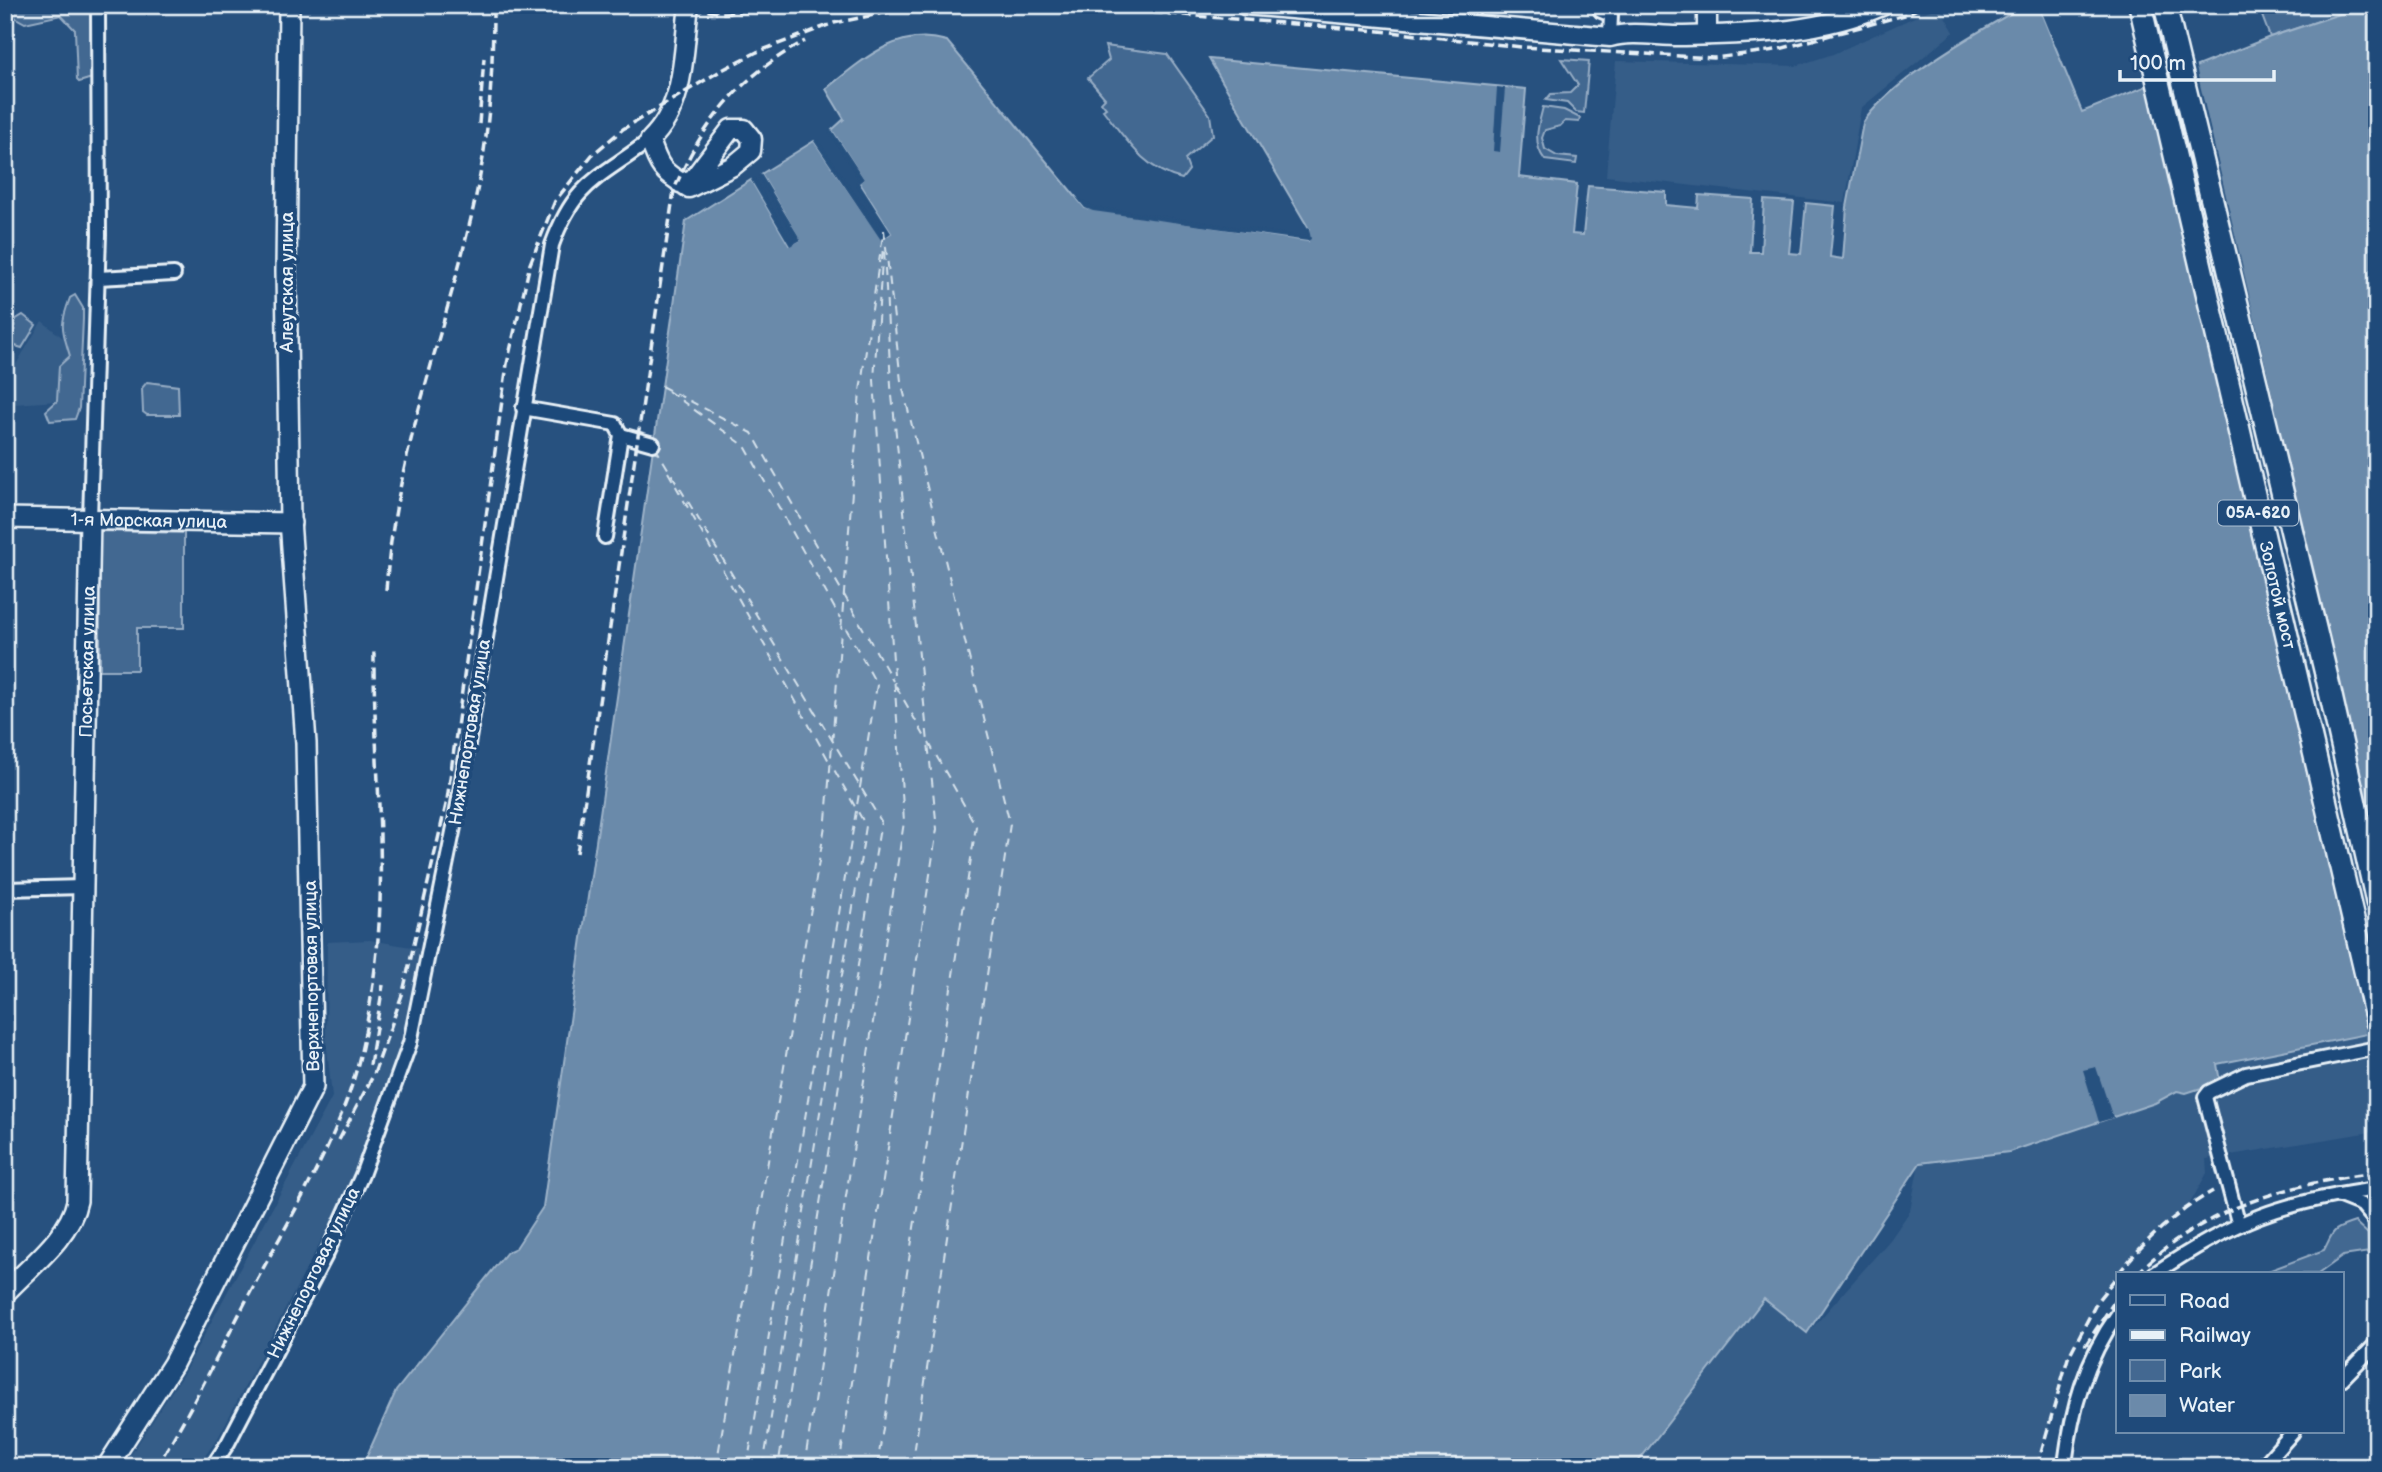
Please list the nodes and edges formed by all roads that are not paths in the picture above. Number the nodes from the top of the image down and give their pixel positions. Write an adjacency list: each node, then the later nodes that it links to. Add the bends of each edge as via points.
1 (98, 5): 16 (street, Посьетская улица)
2 (289, 5): 22 (main road, Алеутская улица, via 286,274)
3 (689, 5): 13 (main road, Нижнепортовая улица, via 677,96 668,120)
4 (1245, 5): 11 (main road)
5 (1377, 5): 11 (main road)
6 (1602, 5): 11 (street, via 1601,11 1611,15)
7 (1707, 5): 12 (main road)
8 (1884, 5): 12 (main road, via 1839,22)
9 (2140, 5): 28 (highway, Золотой мост / 05А-620)
10 (2165, 5): 27 (highway, Золотой мост / 05А-620)
11 (1614, 33): 12 (main road)
12 (1707, 35)
13 (650, 140): 14 (main road, via 660,166); 17 (street, Нижнепортовая улица, via 589,184 563,215 552,245)
14 (680, 183)
15 (174, 274): 16 (street)
16 (98, 278): 21 (street, Посьетская улица)
17 (523, 408): 18 (street, via 615,424); 42 (street, Нижнепортовая улица, via 456,822 410,1043 362,1175 326,1255)
18 (621, 435): 19 (street); 23 (street)
19 (653, 444)
20 (5, 518): 21 (main road, 1-я Морская улица)
21 (90, 518): 22 (main road, 1-я Морская улица); 25 (main road, Посьетская улица)
22 (290, 523): 24 (main road, Алеутская улица)
23 (605, 537)
24 (293, 559): 41 (main road, Верхнепортовая улица, via 306,743 313,1087 173,1364)
25 (83, 887): 26 (street); 35 (main road, Посьетская улица, via 75,1211)
26 (5, 889)
27 (2377, 902)
28 (2377, 1021)
29 (2377, 1048): 32 (street, via 2246,1074 2205,1097)
30 (2377, 1189): 31 (street)
31 (2336, 1195): 32 (street); 33 (street, via 2362,1205)
32 (2238, 1222): 34 (street)
33 (2377, 1223)
34 (2157, 1272)
35 (5, 1293)
36 (2116, 1317): 40 (street, via 2087,1367 2070,1420)
37 (2377, 1343): 38 (street)
38 (2344, 1377)
39 (2291, 1434): 43 (street)
40 (2065, 1464)
41 (107, 1467)
42 (212, 1467)
43 (2262, 1467)

